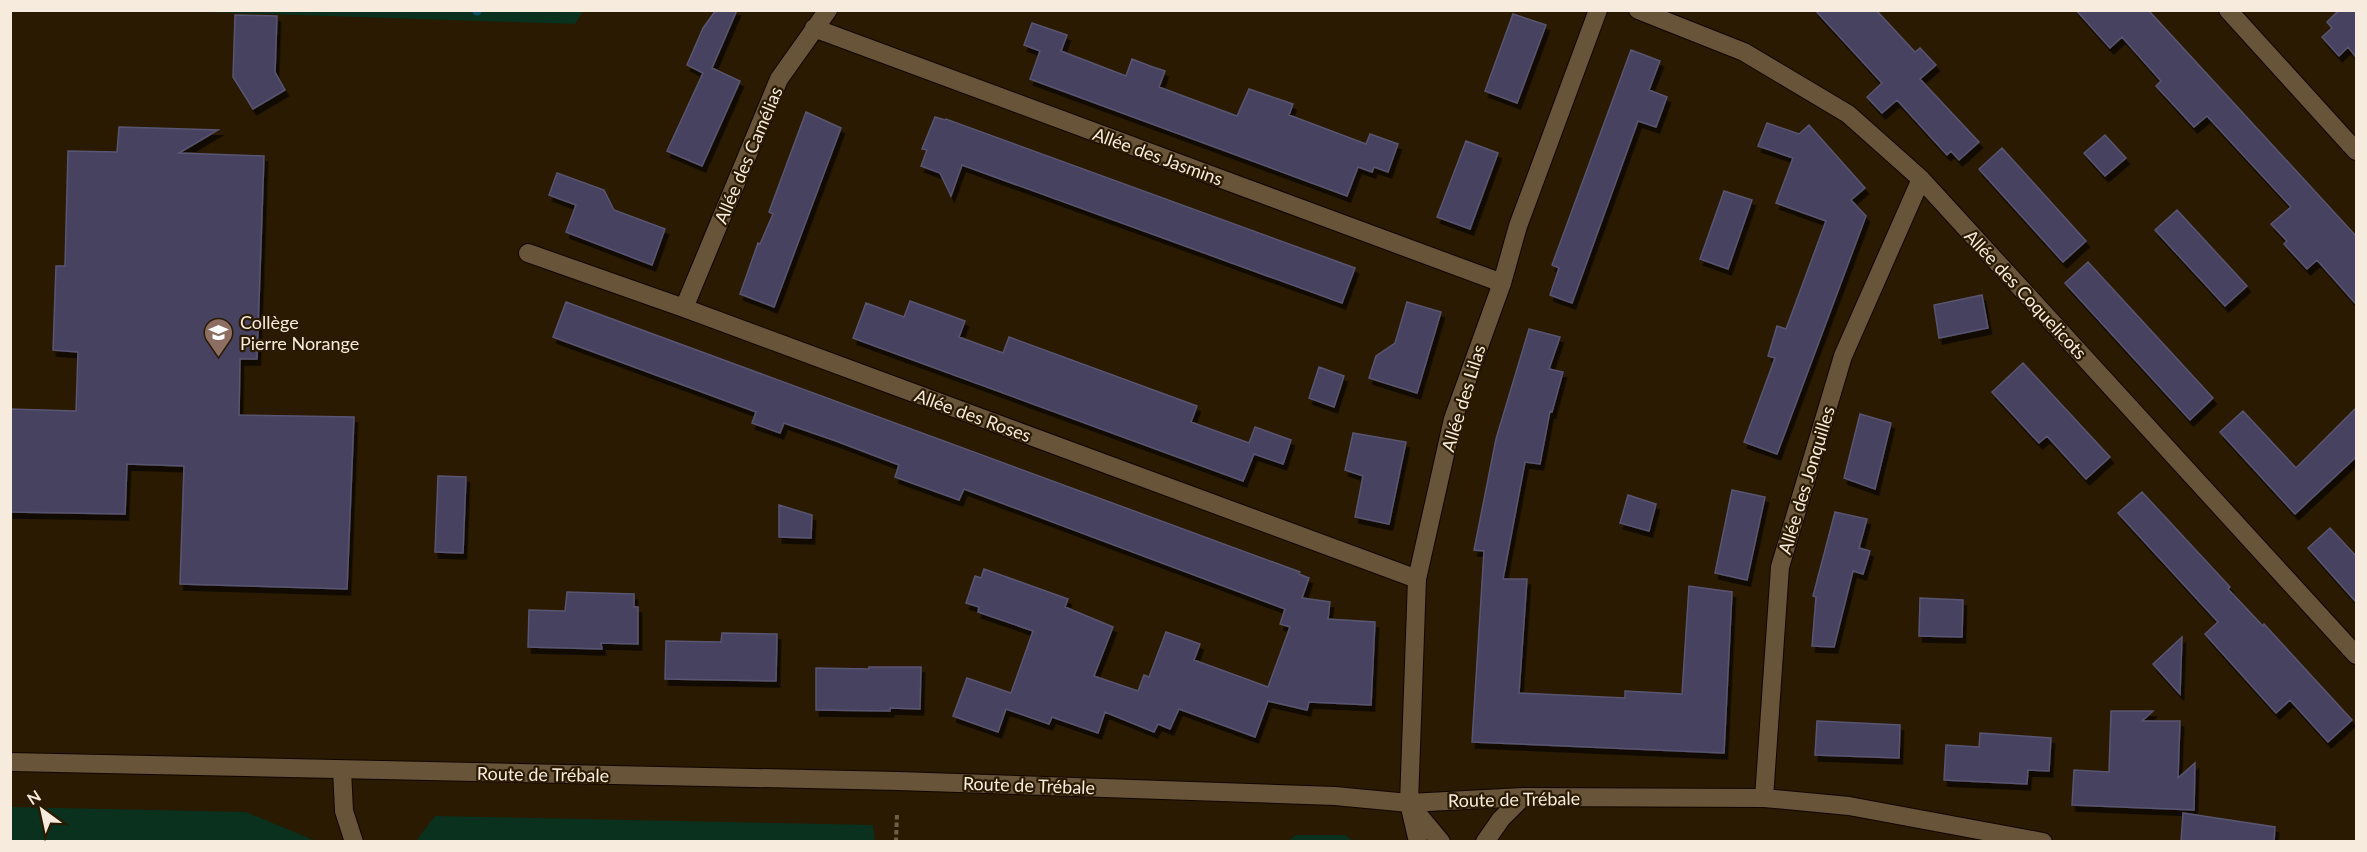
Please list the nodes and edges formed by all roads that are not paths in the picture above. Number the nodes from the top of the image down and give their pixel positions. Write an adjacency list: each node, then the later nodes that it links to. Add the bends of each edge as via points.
1 (828, 10): 5 (street, Allée des Camélias)
2 (1598, 10): 9 (street, Allée des Lilas, via 1518,226)
3 (1638, 10): 7 (street, Allée des Coquelicots, via 1754,57 1848,114)
4 (2228, 10): 6 (street)
5 (814, 28): 9 (street, Allée des Jasmins); 10 (street, Allée des Camélias, via 780,80)
6 (2356, 151)
7 (1921, 179): 12 (street, Allée des Coquelicots); 16 (street, Allée des Jonquilles, via 1843,356 1780,567)
8 (528, 252): 10 (street, Allée des Roses)
9 (1502, 283): 11 (street, Allée des Lilas, via 1453,419)
10 (684, 308): 11 (street, Allée des Roses)
11 (1417, 579): 17 (street, Allée des Lilas)
12 (2356, 655)
13 (10, 762): 14 (street, Route de Trébale)
14 (342, 770): 17 (street, Route de Trébale, via 898,781 1335,796); 18 (street, via 344,811)
15 (1522, 797): 16 (street, Route de Trébale); 17 (street, Route de Trébale); 21 (street)
16 (1764, 798): 22 (street, Route de Trébale, via 1849,806)
17 (1408, 803): 19 (street, Allée des Lilas); 20 (street)
18 (354, 842)
19 (1418, 842)
20 (1441, 842)
21 (1485, 842)
22 (2043, 842)

